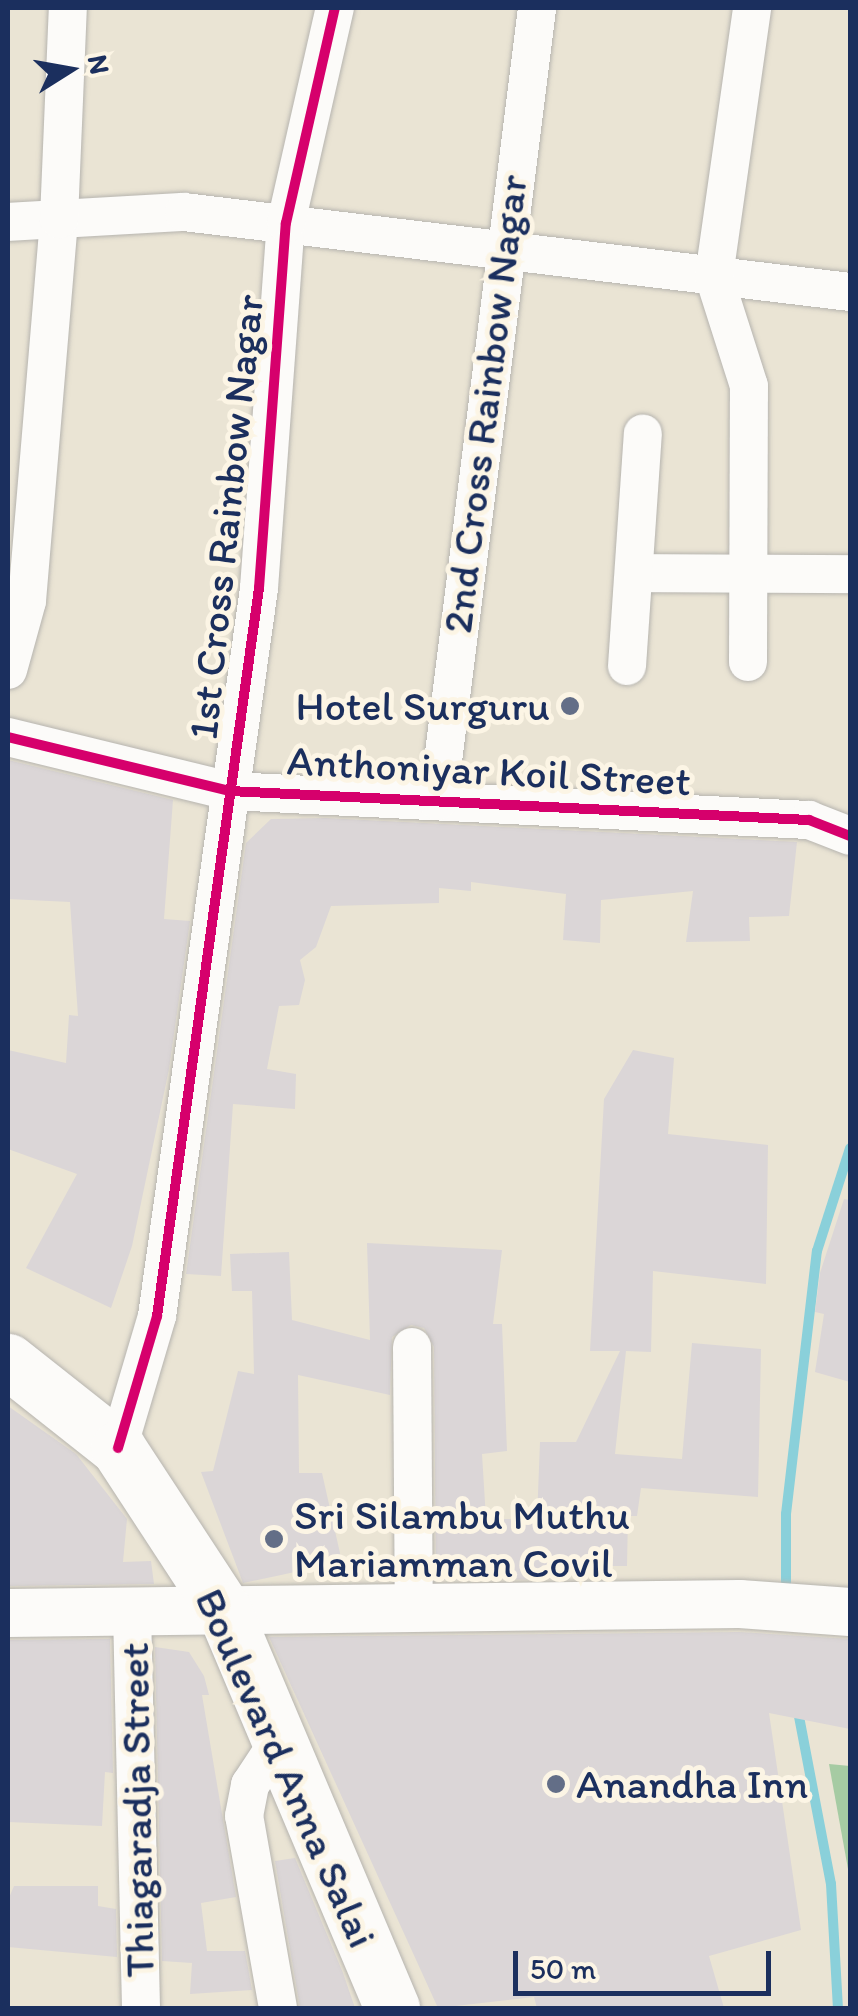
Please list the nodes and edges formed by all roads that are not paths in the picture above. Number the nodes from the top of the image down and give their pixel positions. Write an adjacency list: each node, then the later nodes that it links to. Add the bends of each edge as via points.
1 (68, 8): 5 (street)
2 (335, 8): 7 (street, 1st Cross Rainbow Nagar)
3 (537, 8): 8 (street, 2nd Cross Rainbow Nagar)
4 (752, 8): 9 (street)
5 (59, 219): 6 (street); 7 (street, via 184,212); 17 (street, via 27,601)
6 (8, 222)
7 (286, 223): 8 (street); 19 (street, 1st Cross Rainbow Nagar, via 259,588)
8 (502, 248): 9 (street); 20 (street, 2nd Cross Rainbow Nagar)
9 (714, 276): 10 (street); 12 (street, via 749,386)
10 (850, 292)
11 (643, 434): 13 (street)
12 (749, 572): 13 (street); 14 (street); 15 (street)
13 (634, 573): 16 (street)
14 (850, 574)
15 (748, 662)
16 (628, 666)
17 (8, 670)
18 (8, 736): 19 (street, Anthoniyar Koil Street)
19 (230, 790): 20 (street, Anthoniyar Koil Street); 24 (street, 1st Cross Rainbow Nagar, via 158,1316)
20 (438, 802): 21 (street, Anthoniyar Koil Street, via 809,820)
21 (850, 836)
22 (412, 1348): 25 (street)
23 (8, 1362): 24 (main road, Boulevard Anna Salai)
24 (118, 1448): 27 (main road, Boulevard Anna Salai)
25 (414, 1606): 26 (street); 27 (street)
26 (830, 1609)
27 (224, 1610): 28 (street); 30 (main road, Boulevard Anna Salai)
28 (132, 1611): 29 (street); 31 (street, Thiagaradja Street)
29 (8, 1613)
30 (280, 1741): 32 (street, via 250,1785 244,1816); 33 (main road, Boulevard Anna Salai)
31 (142, 2008)
32 (278, 2008)
33 (392, 2008)

